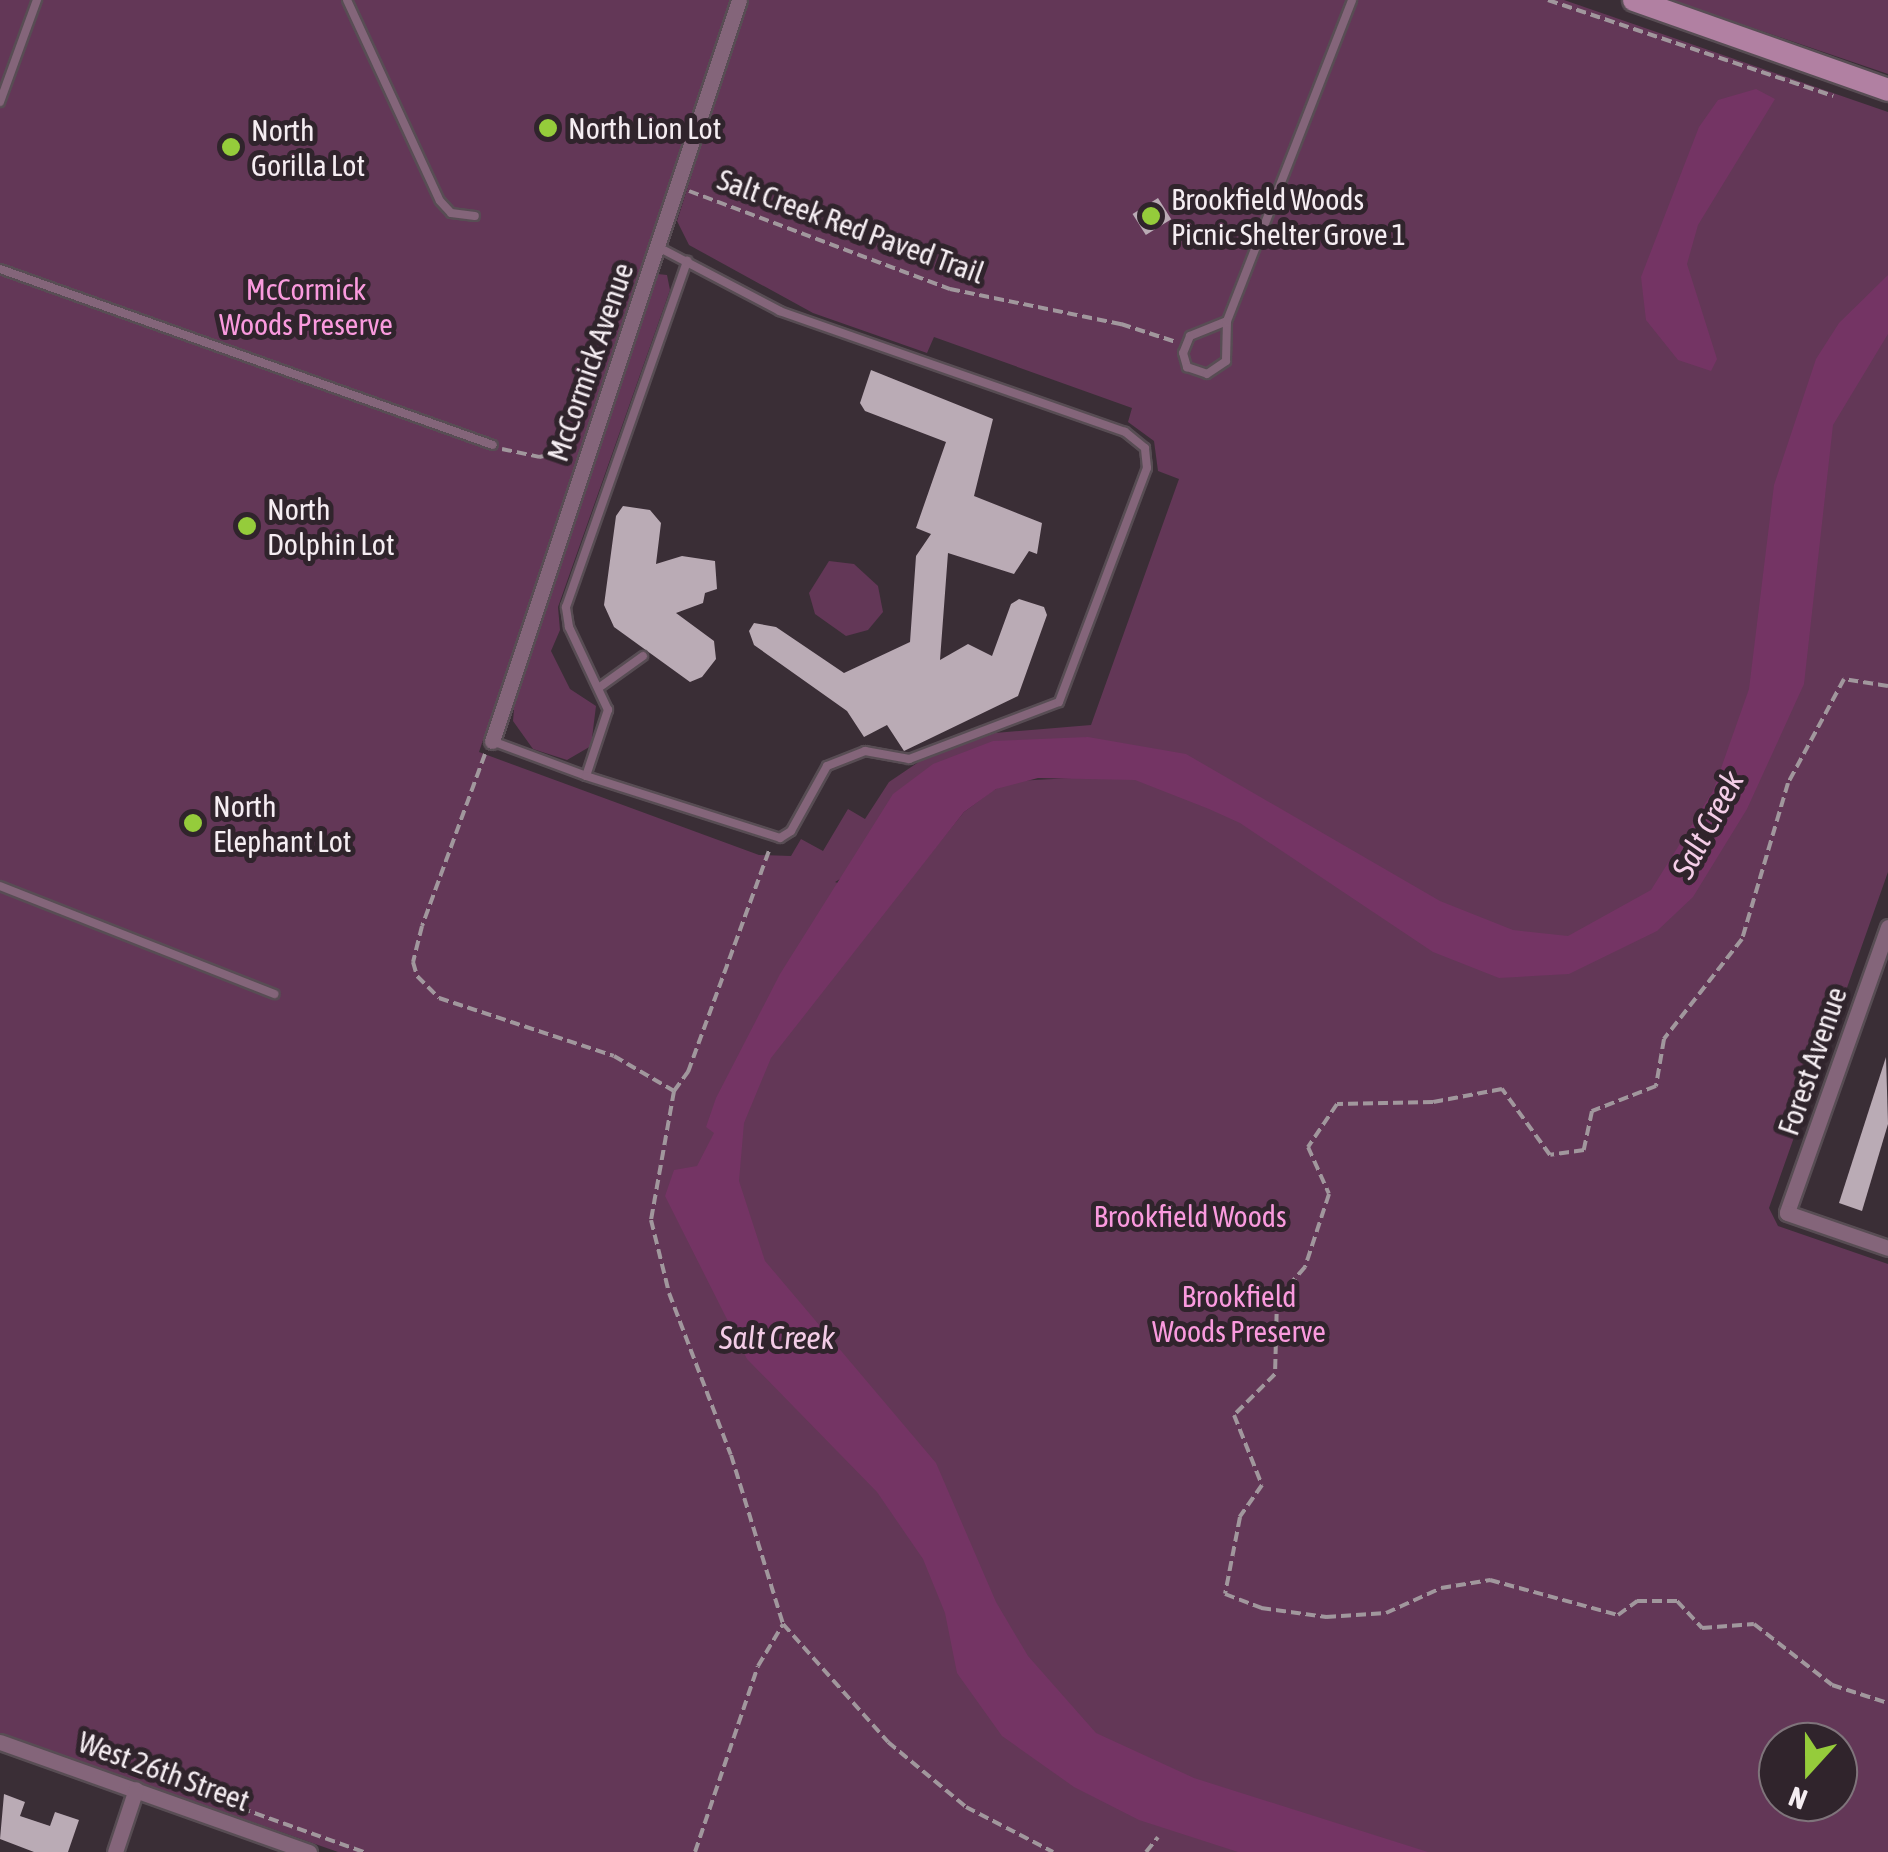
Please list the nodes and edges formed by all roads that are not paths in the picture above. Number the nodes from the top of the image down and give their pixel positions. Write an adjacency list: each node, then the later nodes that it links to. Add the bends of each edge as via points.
1 (37, 0): 7 (lane)
2 (347, 0): 8 (lane, via 440,200 451,213)
3 (739, 0): 9 (street, McCormick Avenue)
4 (1352, 0): 12 (lane)
5 (1634, 0): 6 (main road)
6 (1888, 90)
7 (0, 102)
8 (475, 216)
9 (658, 247): 10 (lane); 16 (street, McCormick Avenue)
10 (687, 261): 15 (lane, via 566,607); 17 (lane, via 795,317 1125,432 1147,454 1059,702 908,759 864,751 827,766 791,831 773,838)
11 (0, 269): 13 (lane)
12 (1227, 321): 12 (lane, via 1229,354 1214,373 1187,367 1185,345 1198,329)
13 (493, 446)
14 (644, 656): 15 (lane)
15 (600, 688): 17 (lane, via 607,719)
16 (492, 741): 17 (lane)
17 (586, 776)
18 (0, 886): 20 (lane)
19 (1888, 927): 21 (street, Forest Avenue, via 1787,1213)
20 (274, 994)
21 (1888, 1248)
22 (0, 1742): 23 (street, West 26th Street)
23 (136, 1789): 24 (street); 25 (street, West 26th Street)
24 (116, 1852)
25 (309, 1852)

